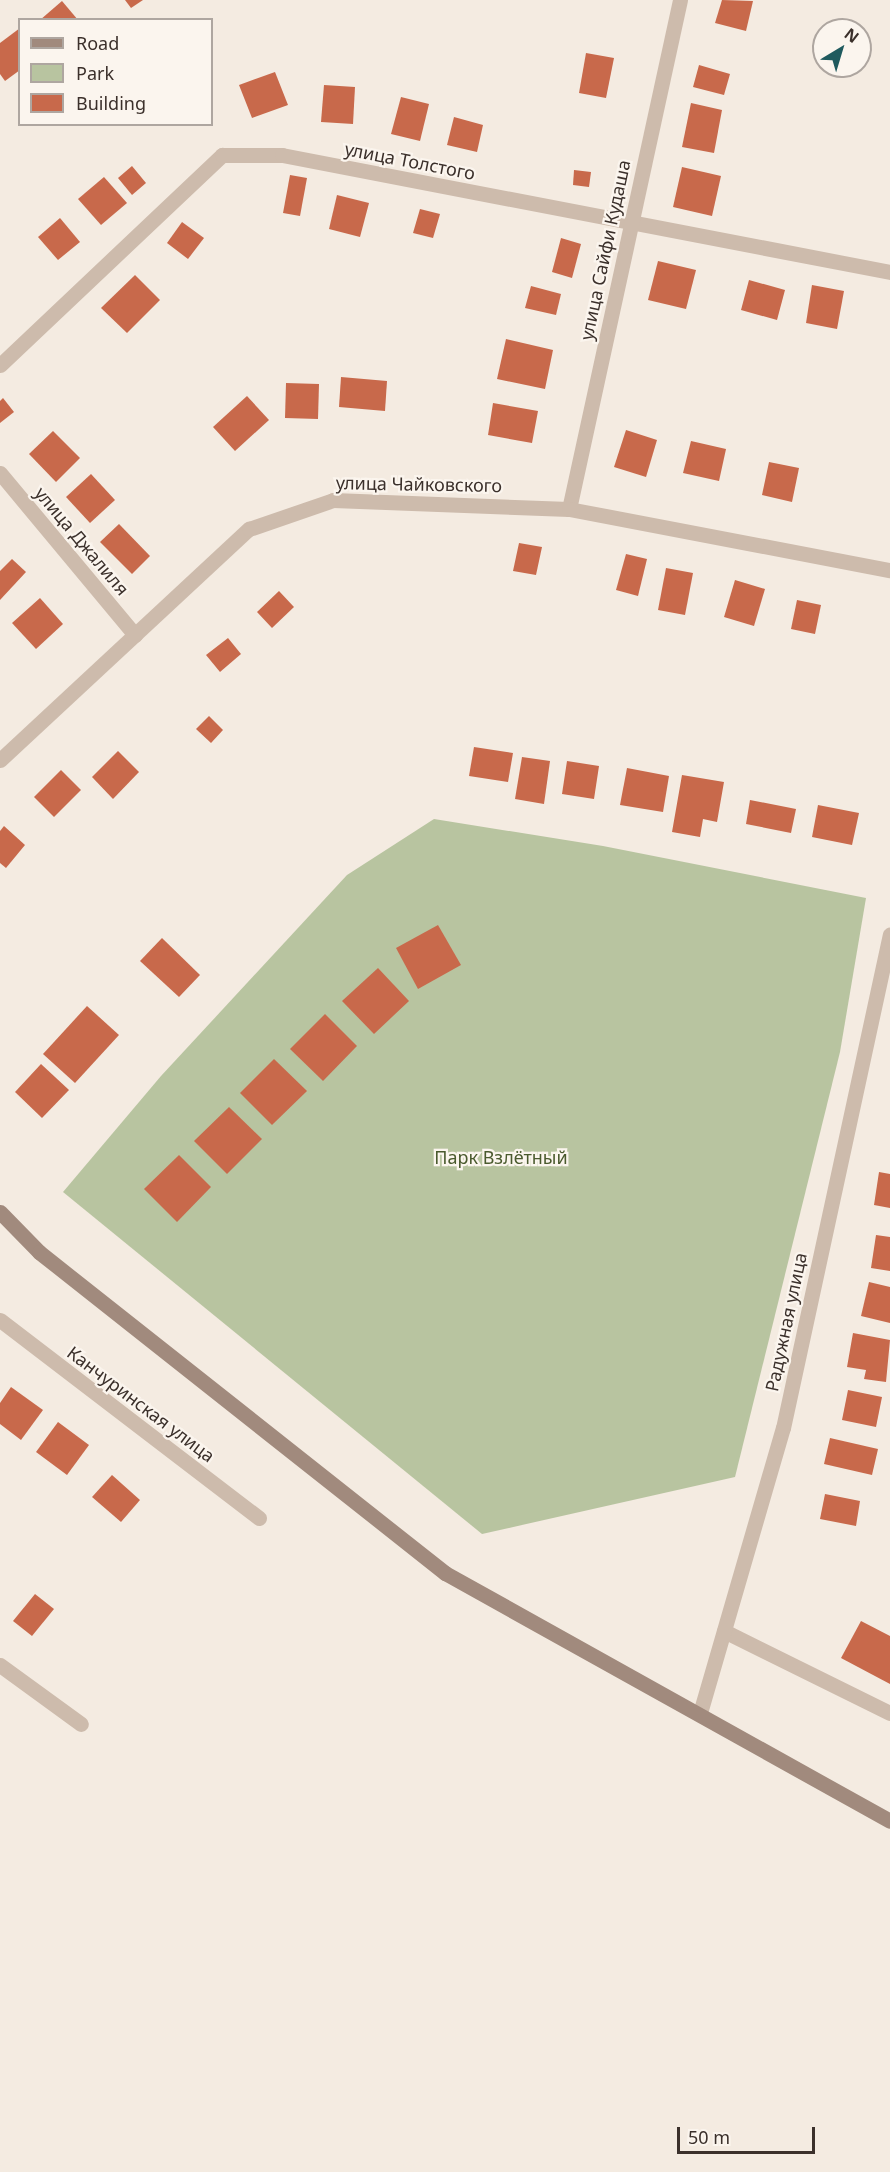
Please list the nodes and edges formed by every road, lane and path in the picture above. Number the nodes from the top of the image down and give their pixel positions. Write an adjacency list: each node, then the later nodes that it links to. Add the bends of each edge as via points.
1 (680, 0): 2 (street, улица Сайфи Кудаша)
2 (631, 225): 3 (street, улица Толстого); 4 (street, улица Толстого, via 282,155 222,155); 6 (street, улица Сайфи Кудаша)
3 (890, 272)
4 (0, 365)
5 (0, 473): 8 (street, улица Джалиля)
6 (569, 508): 7 (street, улица Чайковского); 8 (street, улица Чайковского, via 333,500 249,529)
7 (890, 570)
8 (135, 635): 9 (street, улица Чайковского)
9 (0, 760)
10 (890, 934): 14 (street, Радужная улица, via 783,1428)
11 (0, 1212): 16 (main road, via 39,1252 446,1573)
12 (0, 1320): 13 (street, Канчуринская улица)
13 (259, 1518)
14 (724, 1631): 16 (street, Радужная улица); 17 (street)
15 (0, 1665): 18 (street)
16 (700, 1713): 19 (main road)
17 (890, 1713)
18 (81, 1724)
19 (890, 1821)

